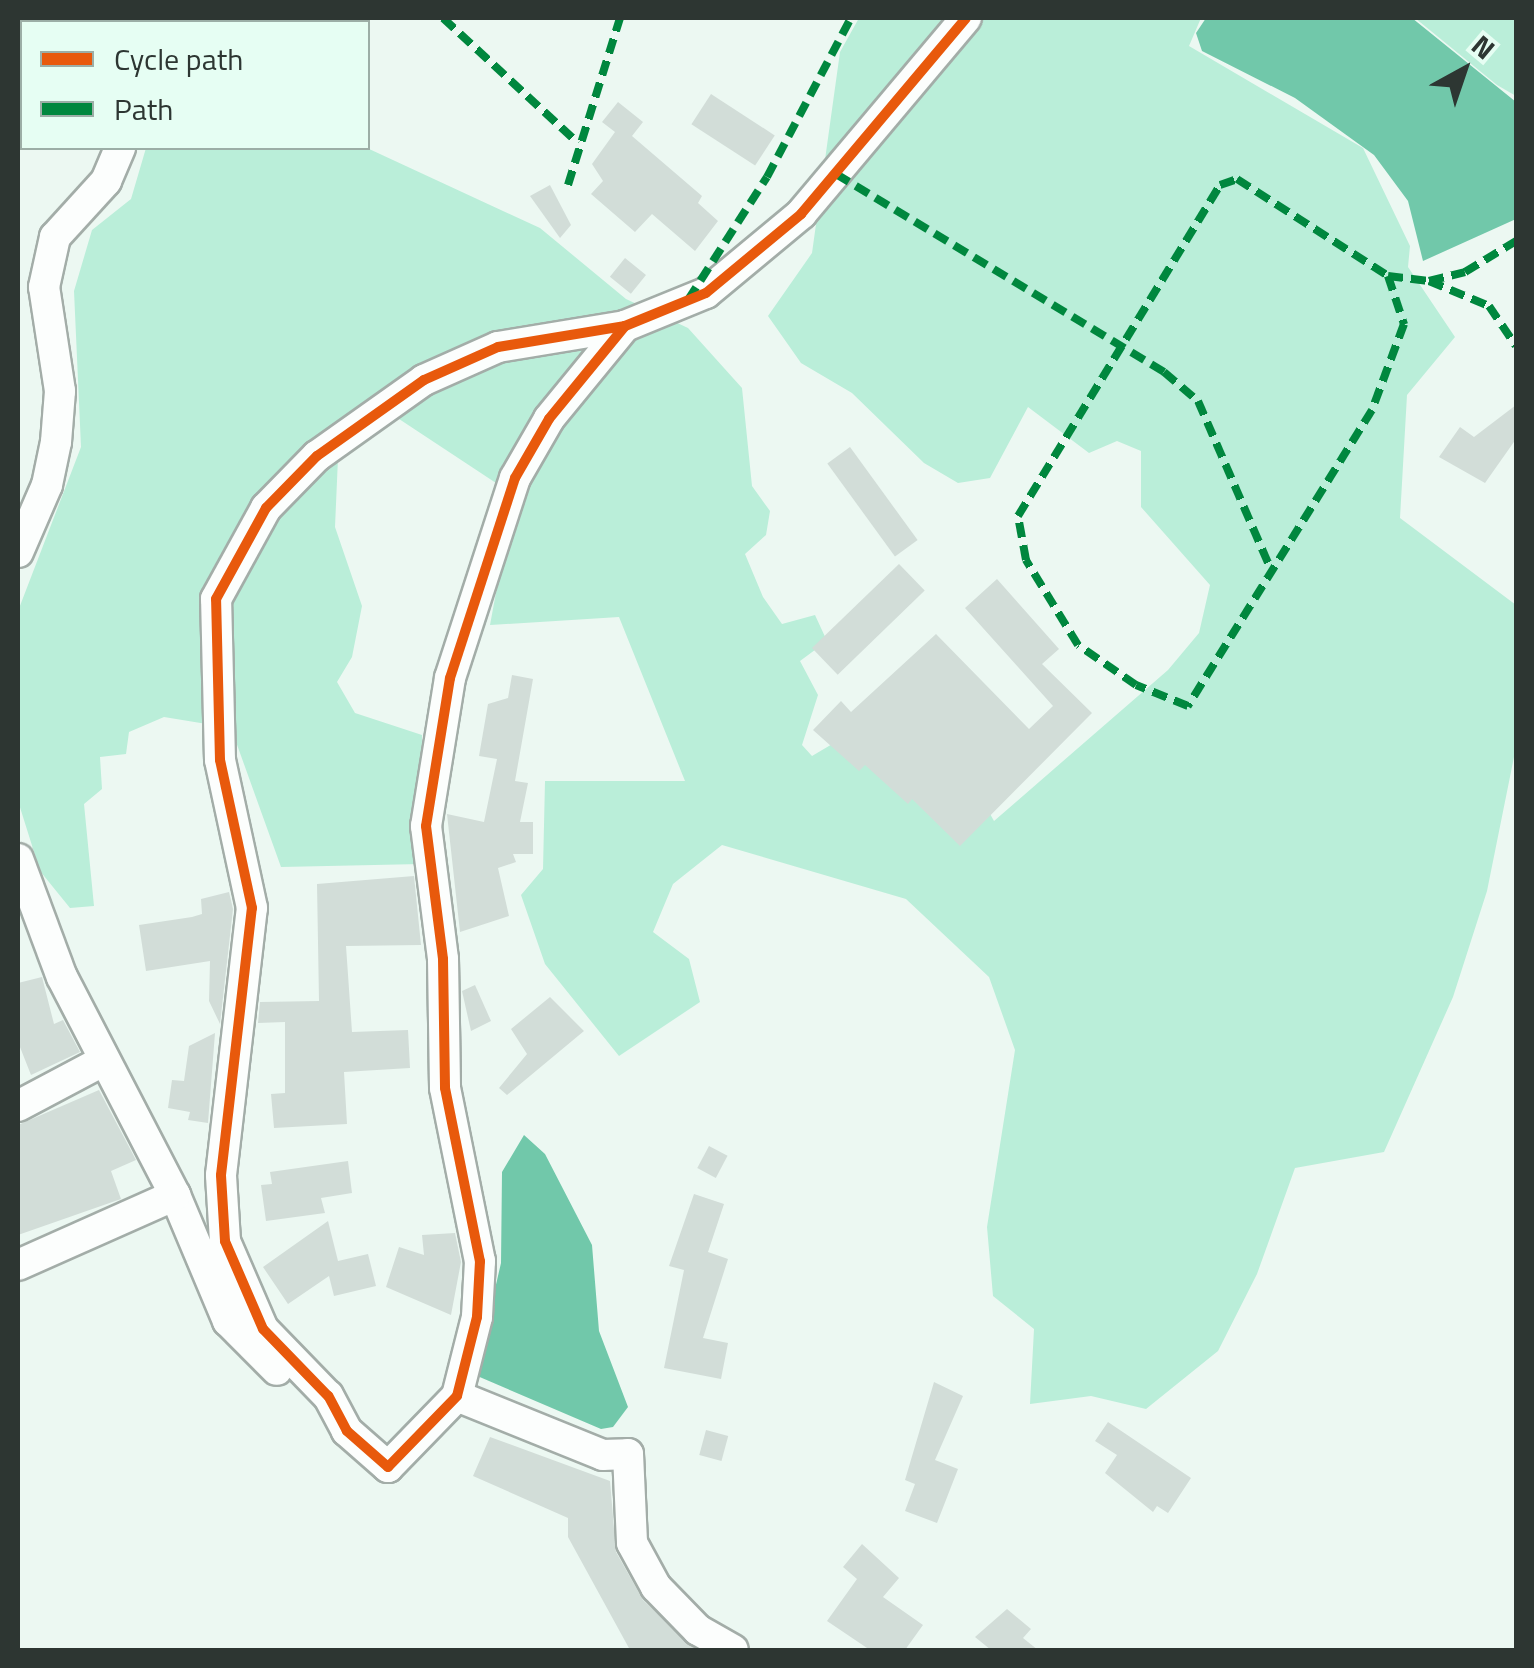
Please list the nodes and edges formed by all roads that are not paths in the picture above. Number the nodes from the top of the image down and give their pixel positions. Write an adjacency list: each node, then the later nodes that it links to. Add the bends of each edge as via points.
1 (966, 18): 3 (street, via 801,214 706,293)
2 (119, 150): 4 (street, via 106,181 55,237 44,287 60,392)
3 (625, 326): 11 (street, via 549,419 514,478 450,678 426,826 443,960 445,1088 480,1261 477,1317); 12 (street, via 498,347 424,380 318,456 266,508 216,599 220,760 252,908 221,1175 225,1240 263,1328 328,1396)
4 (32, 485): 5 (street)
5 (18, 552)
6 (18, 859): 7 (street)
7 (103, 1061): 8 (street); 9 (street)
8 (18, 1106)
9 (175, 1195): 10 (street); 12 (street, via 228,1320)
10 (18, 1266)
11 (456, 1396): 12 (street, via 388,1467); 13 (street, via 603,1455 628,1454 632,1543 656,1587 698,1630)
12 (347, 1431)
13 (733, 1650)

